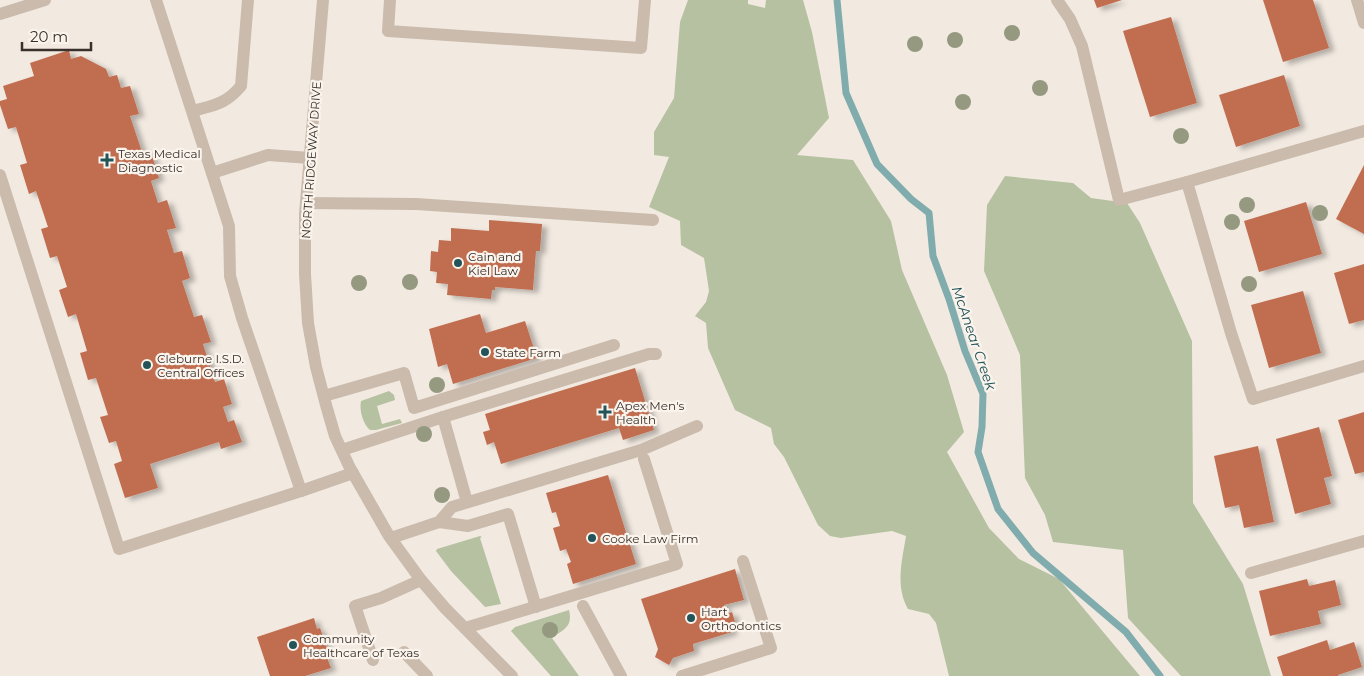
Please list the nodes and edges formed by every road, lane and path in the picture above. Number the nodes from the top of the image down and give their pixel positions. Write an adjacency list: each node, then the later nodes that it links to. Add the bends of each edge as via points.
1 (45, 0): 9 (street)
2 (156, 0): 11 (street)
3 (248, 0): 11 (street, via 241,86 222,103)
4 (322, 0): 13 (street, NORTH RIDGEWAY DRIVE)
5 (390, 0): 6 (street, via 388,31 641,48)
6 (645, 0)
7 (1057, 0): 16 (street, via 1082,46 1119,200)
8 (1357, 0): 10 (street)
9 (0, 14)
10 (1364, 22)
11 (192, 111): 14 (street)
12 (1364, 131): 16 (street)
13 (310, 158): 14 (street, via 268,155); 17 (street, NORTH RIDGEWAY DRIVE)
14 (212, 173): 28 (street, via 229,226 230,276)
15 (0, 175): 28 (street, via 119,549)
16 (1187, 182): 21 (street, via 1253,399)
17 (306, 203): 18 (street, via 416,204); 22 (street, NORTH RIDGEWAY DRIVE, via 308,323)
18 (653, 220)
19 (614, 346): 22 (street, via 414,408 404,373)
20 (656, 354): 23 (street, via 640,356)
21 (1364, 366)
22 (324, 396): 25 (street, NORTH RIDGEWAY DRIVE)
23 (443, 417): 25 (street); 29 (street)
24 (697, 426): 29 (street, via 641,450)
25 (342, 450): 27 (street, NORTH RIDGEWAY DRIVE)
26 (644, 459): 37 (street, via 677,564)
27 (353, 473): 28 (street); 31 (street, NORTH RIDGEWAY DRIVE)
28 (301, 491)
29 (467, 502): 30 (street, via 452,507)
30 (440, 522): 31 (street); 37 (street, via 468,526 508,514)
31 (391, 538): 35 (street, NORTH RIDGEWAY DRIVE)
32 (1364, 541): 34 (street)
33 (743, 561): 44 (street, via 771,648)
34 (1251, 573)
35 (421, 580): 38 (street, NORTH RIDGEWAY DRIVE); 40 (street, via 355,606)
36 (583, 606): 43 (street)
37 (536, 607): 38 (street)
38 (465, 628): 42 (street, NORTH RIDGEWAY DRIVE)
39 (404, 652): 41 (street)
40 (373, 660)
41 (427, 676)
42 (512, 676)
43 (621, 676)
44 (682, 676)

